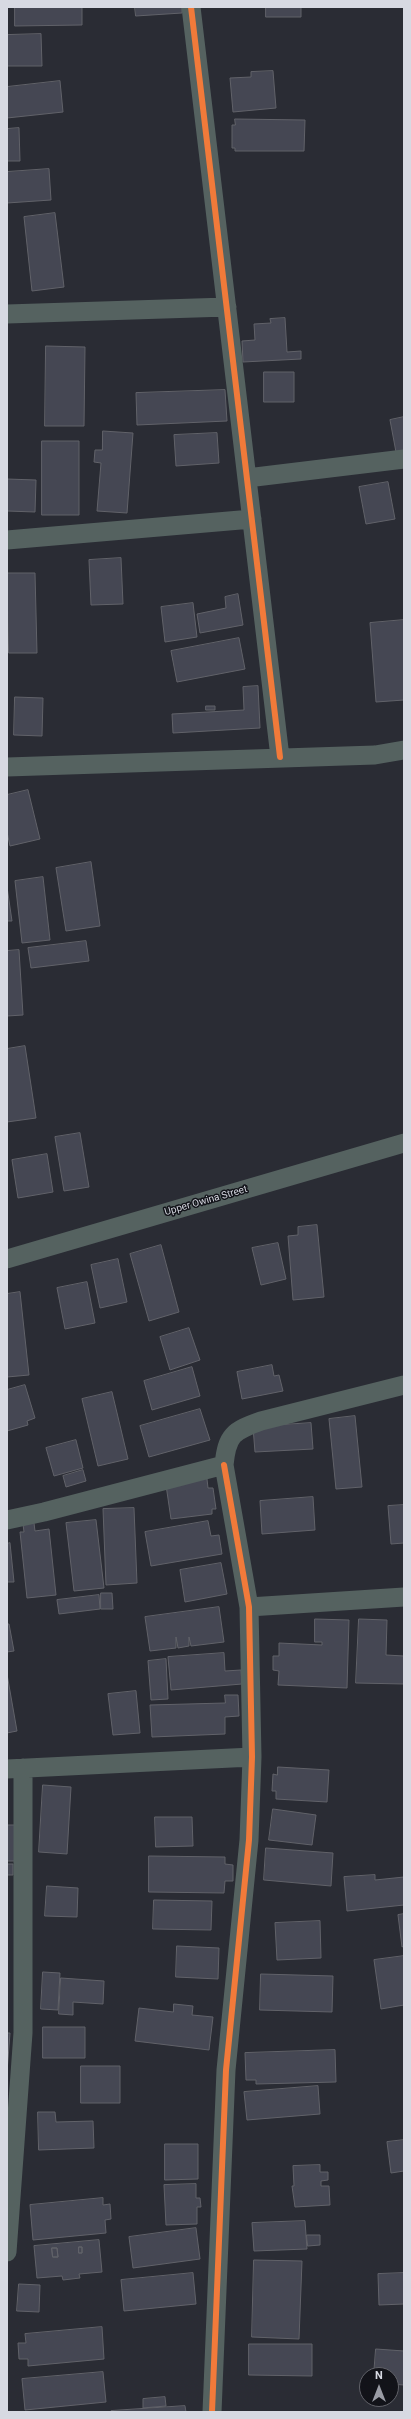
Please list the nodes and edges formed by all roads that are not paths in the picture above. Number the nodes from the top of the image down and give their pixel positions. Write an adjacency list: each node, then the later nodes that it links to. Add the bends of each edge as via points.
1 (191, 7): 2 (street)
2 (227, 307): 3 (street); 5 (street)
3 (7, 314)
4 (404, 459): 5 (street)
5 (247, 478): 6 (street)
6 (252, 519): 7 (street); 9 (street)
7 (7, 540)
8 (404, 750): 9 (street, via 375,755)
9 (280, 757): 10 (street)
10 (7, 767)
11 (404, 1143): 12 (street, Upper Owina Street)
12 (7, 1259)
13 (404, 1384): 14 (street, via 240,1429 226,1444)
14 (224, 1465): 15 (street); 17 (street)
15 (7, 1520)
16 (404, 1598): 17 (street)
17 (249, 1607): 18 (street)
18 (252, 1757): 19 (street); 21 (street, via 249,1840 226,2070)
19 (15, 1769): 20 (street, via 23,2033)
20 (7, 2252)
21 (212, 2412)

